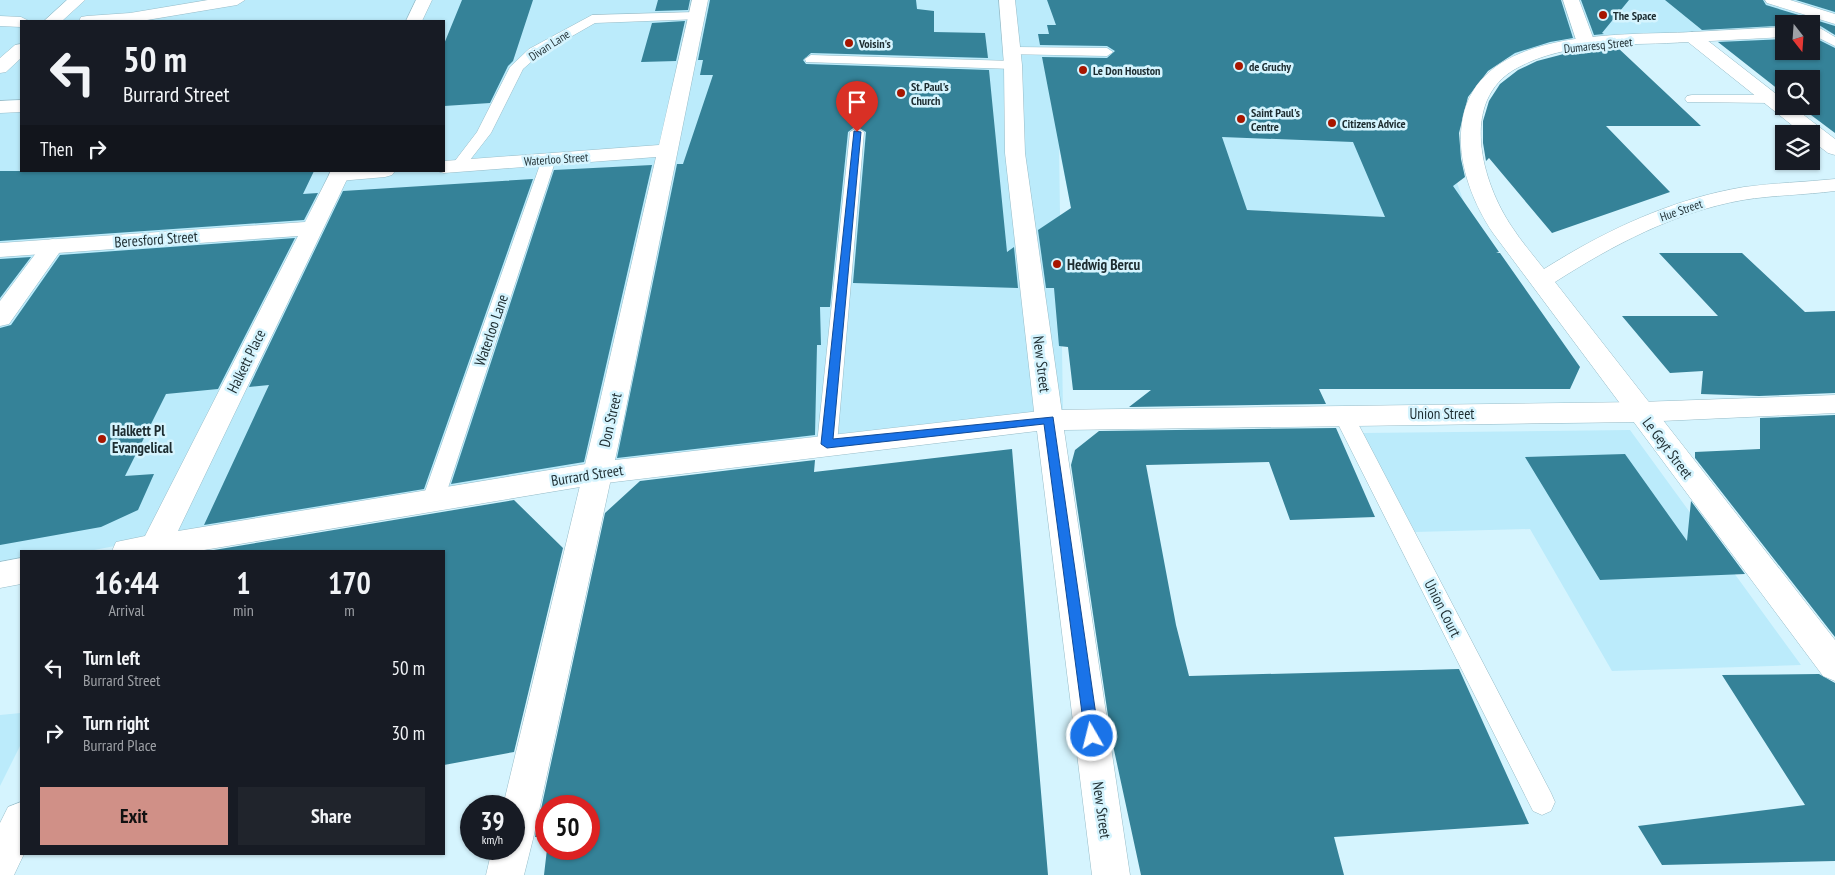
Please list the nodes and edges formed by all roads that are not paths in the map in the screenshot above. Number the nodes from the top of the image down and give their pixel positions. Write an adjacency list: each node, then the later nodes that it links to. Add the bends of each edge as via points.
1 (77, 0): 9 (street)
2 (237, 0): 10 (street)
3 (424, 0): 11 (street)
4 (1007, 0): 22 (street, New Street)
5 (1571, 0): 19 (street)
6 (1774, 0): 8 (street)
7 (698, 8): 31 (street, Don Street); 33 (lane, Divan Lane, via 592,19 534,52 517,67 484,133)
8 (1835, 19): 14 (street)
9 (53, 20)
10 (101, 20)
11 (414, 20)
12 (0, 21): 13 (street)
13 (20, 22)
14 (1820, 26)
15 (1775, 32): 17 (street, Dumaresq Street)
16 (1820, 34): 18 (lane)
17 (1692, 37): 19 (street, Dumaresq Street); 25 (street)
18 (1835, 42)
19 (1586, 43): 38 (street, Dumaresq Street, via 1566,46 1509,65 1483,88 1474,107 1468,129 1473,165 1487,203)
20 (20, 50): 24 (street)
21 (1107, 52): 22 (lane)
22 (1012, 58): 23 (lane); 46 (street, New Street, via 1015,153)
23 (811, 59)
24 (0, 68)
25 (1772, 98): 26 (lane); 30 (street)
26 (1692, 99)
27 (20, 106): 28 (street)
28 (0, 107)
29 (857, 132): 47 (lane)
30 (1835, 149)
31 (669, 150): 32 (street, Waterloo Street); 48 (street, Don Street)
32 (550, 159): 33 (street, Waterloo Street); 49 (lane, Waterloo Lane)
33 (451, 166)
34 (362, 172): 35 (street)
35 (340, 173): 37 (street, Halkett Place)
36 (1835, 185): 41 (street, Hue Street, via 1744,194 1672,211 1598,245)
37 (312, 228): 39 (street, Beresford Street); 50 (street, Halkett Place)
38 (1501, 228): 41 (street, Le Geyt Street)
39 (53, 246): 40 (street, Beresford Street); 42 (street)
40 (0, 250)
41 (1541, 281): 44 (street, Le Geyt Street)
42 (0, 318)
43 (1835, 404): 44 (street, Union Street)
44 (1640, 412): 45 (street, Union Street); 53 (street, Le Geyt Street)
45 (1343, 414): 46 (street, Union Street); 55 (lane, Union Court)
46 (1049, 420): 47 (street, Burrard Street); 60 (street, New Street)
47 (827, 444): 48 (street, Burrard Street)
48 (598, 473): 49 (street, Burrard Street); 54 (street, Don Street)
49 (432, 500): 50 (street, Burrard Street)
50 (145, 549)
51 (20, 571): 52 (street)
52 (0, 575)
53 (1835, 666)
54 (524, 795)
55 (1542, 802)
56 (20, 822): 58 (street)
57 (508, 860): 59 (street)
58 (0, 863)
59 (505, 875)
60 (1111, 875)

